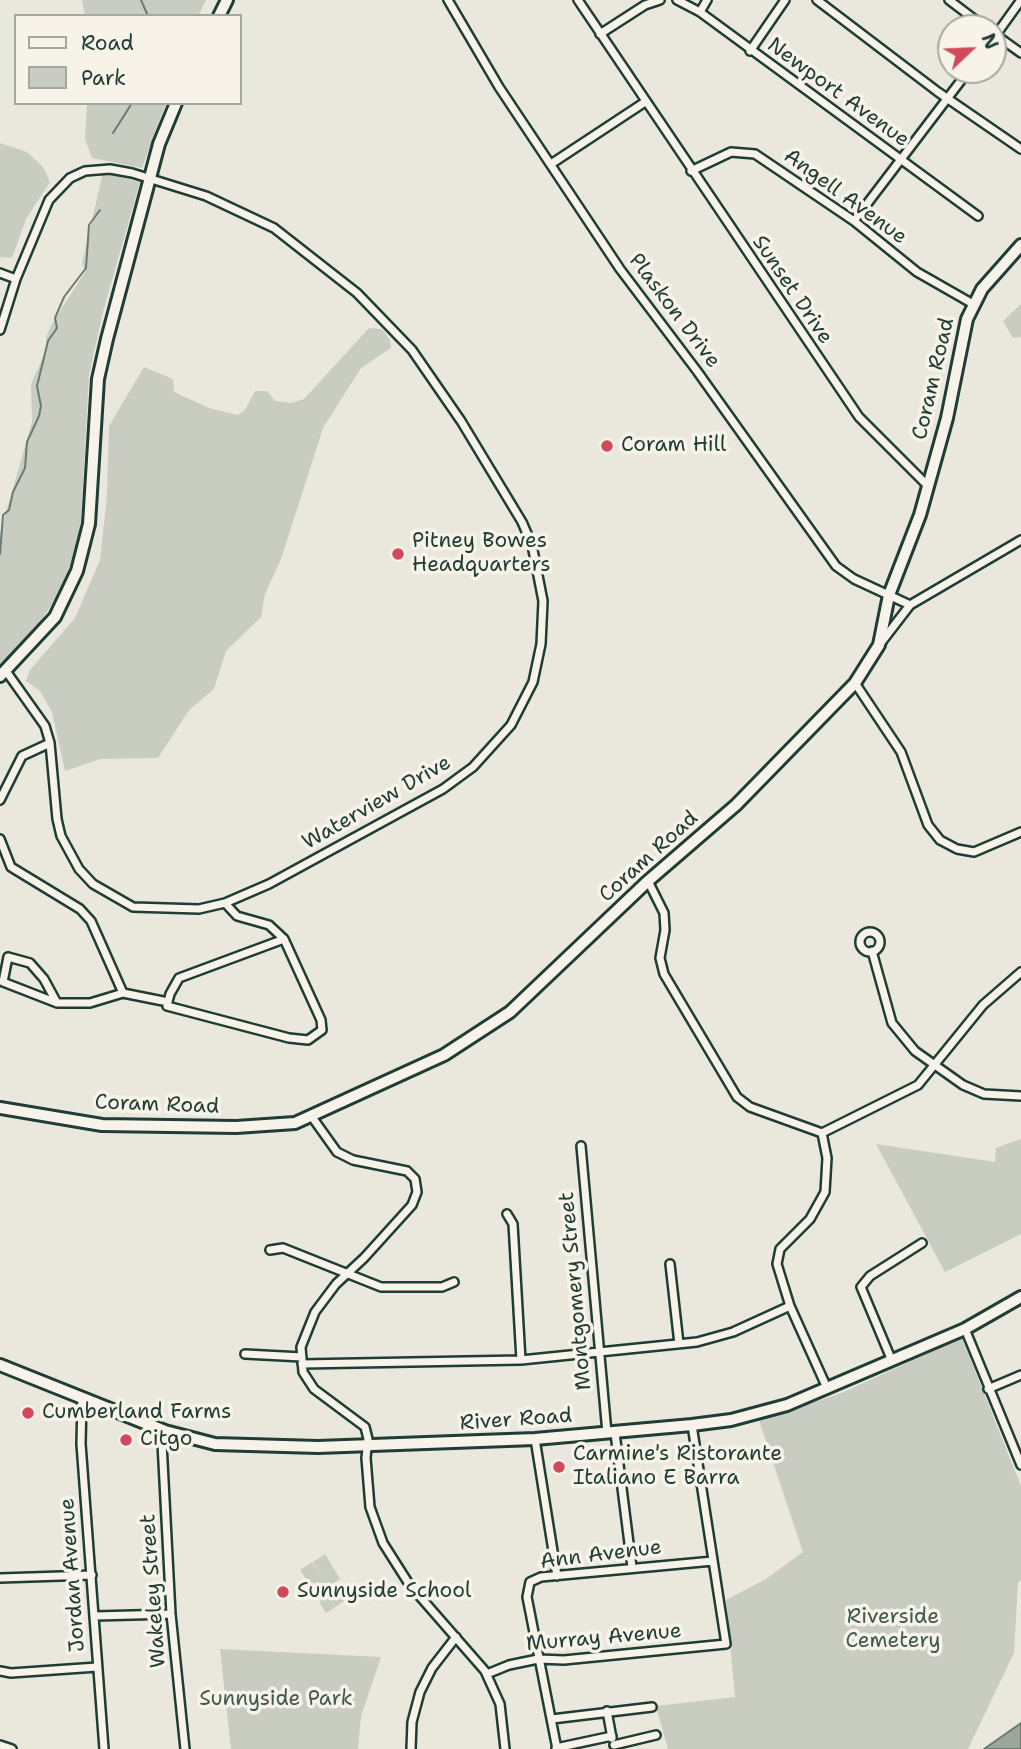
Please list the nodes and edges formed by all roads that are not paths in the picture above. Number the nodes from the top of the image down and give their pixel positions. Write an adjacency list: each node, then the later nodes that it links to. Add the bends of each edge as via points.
1 (448, 0): 21 (street, Plaskon Drive)
2 (578, 0): 13 (street, Sunset Drive)
3 (660, 0): 13 (street)
4 (677, 0): 10 (street, Newport Avenue)
5 (707, 0): 10 (street)
6 (785, 0): 14 (street)
7 (949, 0): 11 (street)
8 (1021, 0): 12 (street)
9 (819, 1): 16 (street)
10 (700, 12): 14 (street, Newport Avenue)
11 (968, 14)
12 (1007, 19)
13 (600, 34): 17 (street, Sunset Drive)
14 (750, 51): 20 (street, Newport Avenue)
15 (958, 84): 16 (street)
16 (949, 96): 19 (street); 20 (street)
17 (645, 102): 21 (street); 22 (street, Sunset Drive)
18 (175, 105): 23 (main road)
19 (1021, 149)
20 (901, 160): 24 (street, Newport Avenue); 25 (street)
21 (551, 164): 33 (street, Plaskon Drive, via 620,269 836,566)
22 (691, 171): 25 (street, Angell Avenue, via 731,152 755,154); 31 (street, Sunset Drive, via 859,417)
23 (149, 179): 28 (street, Waterview Drive, via 110,169 85,171 70,178 49,200); 36 (main road, via 98,379 91,505 77,571 55,617); 43 (street, Waterview Drive, via 206,196 274,228 313,255 386,320 461,421 522,522 532,545 543,601 533,682 511,725 473,767 443,789)
24 (978, 216)
25 (854, 221): 29 (street, Angell Avenue, via 917,272)
26 (1021, 245): 29 (main road, Coram Road)
27 (0, 273): 28 (street)
28 (16, 279): 30 (street, Waterview Drive)
29 (973, 304): 31 (main road, Coram Road)
30 (0, 330)
31 (928, 485): 33 (main road, Coram Road)
32 (1021, 540): 34 (street)
33 (889, 595): 34 (street, Plaskon Drive); 35 (main road, Coram Road)
34 (910, 605): 35 (street)
35 (880, 645): 37 (main road, Coram Road)
36 (3, 673): 38 (street, Waterview Drive, via 45,726)
37 (855, 682): 40 (street, via 901,752 928,825 940,840 974,852); 42 (main road, Coram Road, via 736,804)
38 (50, 743): 39 (street, via 22,756); 43 (street, Waterview Drive, via 61,836 93,884 134,907 174,910)
39 (0, 800)
40 (1021, 832)
41 (0, 839): 47 (street, via 11,867 80,909 91,921)
42 (648, 881): 53 (main road, Coram Road, via 544,981 486,1028 444,1055); 54 (street, via 664,913 660,958 664,974 737,1097 750,1107)
43 (225, 903): 44 (street, via 237,916 269,925)
44 (284, 939): 48 (street, via 178,978); 48 (street, via 321,1020 322,1030 309,1040 167,1006)
45 (872, 951): 50 (street, via 892,1023)
46 (1021, 972): 50 (street, via 983,1005)
47 (124, 993): 48 (street); 49 (street, via 90,1003)
48 (168, 1002)
49 (57, 1003): 49 (street, via 30,963 8,957 3,982)
50 (932, 1066): 51 (street, via 984,1094); 54 (street, via 918,1085)
51 (1021, 1096)
52 (0, 1108): 53 (main road, Coram Road, via 102,1125 278,1125)
53 (312, 1117): 60 (street, via 337,1152 353,1160 404,1169 417,1188 412,1205)
54 (822, 1133): 63 (street, via 828,1158 825,1192 810,1219 778,1255 778,1272)
55 (581, 1146): 66 (street, Montgomery Street)
56 (507, 1214): 69 (street, via 513,1224)
57 (922, 1243): 70 (street, via 870,1276 861,1287)
58 (270, 1250): 60 (street, via 283,1248)
59 (670, 1264): 65 (street)
60 (346, 1275): 61 (street, via 381,1287 442,1287); 68 (street, via 315,1312 301,1348)
61 (454, 1282)
62 (1021, 1297): 64 (main road, River Road)
63 (790, 1306): 65 (street, via 724,1335); 73 (street)
64 (965, 1329): 70 (main road, River Road); 74 (street)
65 (679, 1344): 66 (street)
66 (599, 1353): 69 (street); 78 (street, Montgomery Street)
67 (245, 1354): 68 (street)
68 (302, 1360): 69 (street); 80 (street, via 305,1377 314,1389 365,1427)
69 (521, 1360)
70 (892, 1362): 73 (main road, River Road)
71 (0, 1365): 75 (main road, River Road)
72 (1021, 1375): 74 (street)
73 (827, 1388): 76 (main road, River Road, via 756,1413)
74 (988, 1389): 81 (street)
75 (82, 1398): 77 (main road, River Road); 84 (street, Jordan Avenue, via 80,1444)
76 (692, 1425): 78 (main road, River Road); 82 (street)
77 (165, 1431): 80 (main road, River Road, via 233,1446); 87 (street, Wakeley Street)
78 (611, 1433): 79 (main road, River Road); 83 (street, Montgomery Street)
79 (535, 1439): 80 (main road, River Road); 85 (street)
80 (368, 1445): 89 (street, via 370,1507 383,1543 409,1584)
81 (1020, 1460)
82 (713, 1561): 83 (street, Ann Avenue); 90 (street, Murray Avenue, via 726,1644)
83 (632, 1567): 85 (street, Ann Avenue)
84 (92, 1575): 86 (street); 88 (street, Jordan Avenue)
85 (557, 1576): 90 (street, Ann Avenue, via 535,1579 527,1587)
86 (0, 1578)
87 (171, 1614): 88 (street); 104 (street, Wakeley Street)
88 (95, 1616): 91 (street, Jordan Avenue)
89 (456, 1637): 93 (street); 105 (street, via 420,1692)
90 (538, 1659): 93 (street, Murray Avenue); 96 (street)
91 (97, 1667): 92 (street); 103 (street, Jordan Avenue)
92 (0, 1671)
93 (487, 1674): 106 (street, via 500,1704)
94 (652, 1707): 95 (street)
95 (607, 1711): 96 (street); 98 (street)
96 (552, 1719): 101 (street)
97 (656, 1735): 100 (street)
98 (612, 1736): 100 (street); 101 (street)
99 (0, 1745): 102 (street)
100 (614, 1747)
101 (557, 1748)
102 (12, 1749)
103 (104, 1749)
104 (185, 1749)
105 (411, 1749)
106 (505, 1749)

